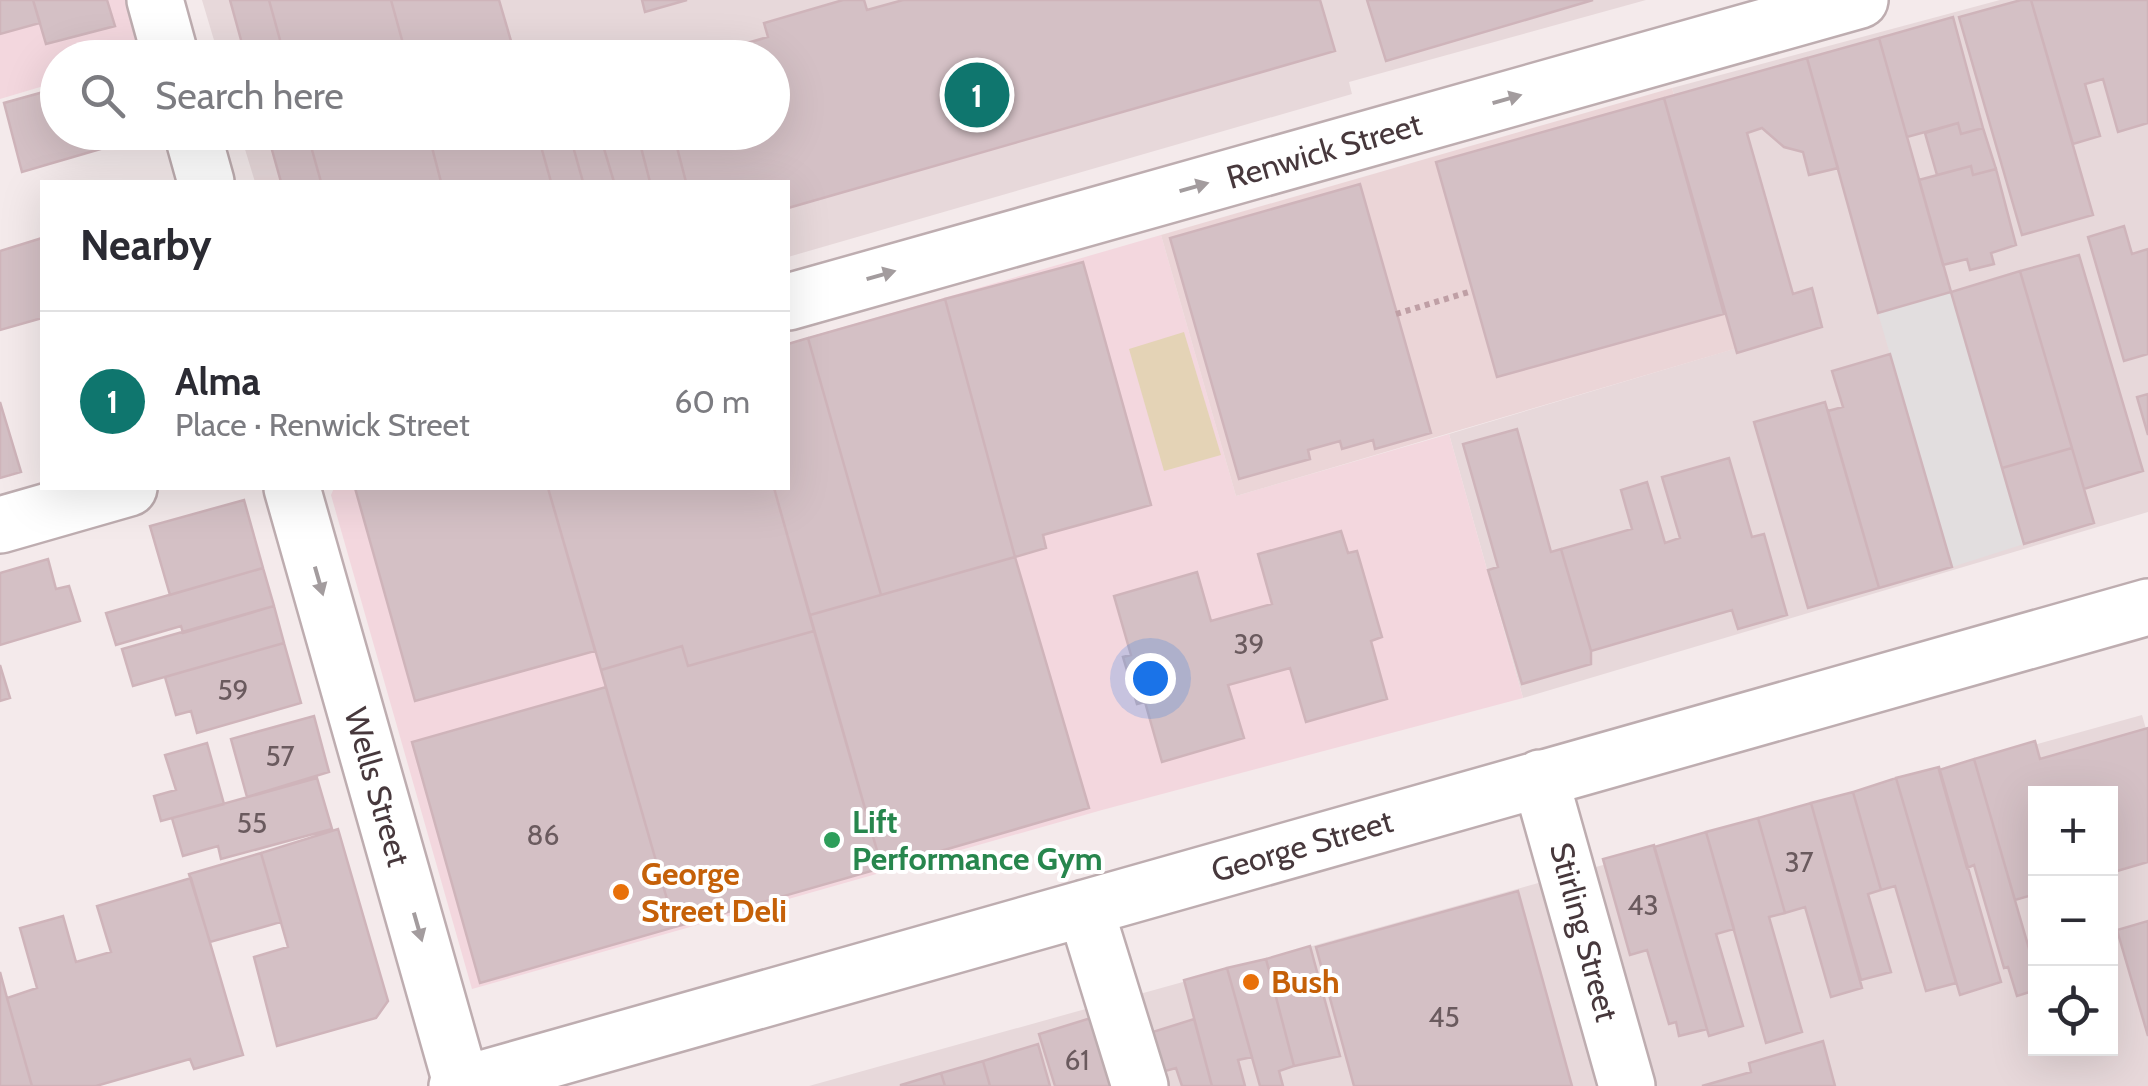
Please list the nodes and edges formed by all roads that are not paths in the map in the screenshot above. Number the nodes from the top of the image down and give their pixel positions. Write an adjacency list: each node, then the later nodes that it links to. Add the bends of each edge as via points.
1 (155, 0): 3 (street)
2 (1860, 0): 6 (street, Renwick Street, one-way to 2)
3 (166, 40)
4 (197, 150): 5 (street)
5 (205, 180)
6 (790, 301)
7 (122, 490): 9 (street)
8 (293, 490): 13 (street, Wells Street, one-way to 13)
9 (0, 525)
10 (2148, 607): 11 (street, George Street)
11 (1540, 778): 12 (street, George Street); 15 (street, Stirling Street)
12 (1085, 908): 13 (street, George Street); 14 (street)
13 (460, 1085)
14 (1140, 1086)
15 (1627, 1086)

